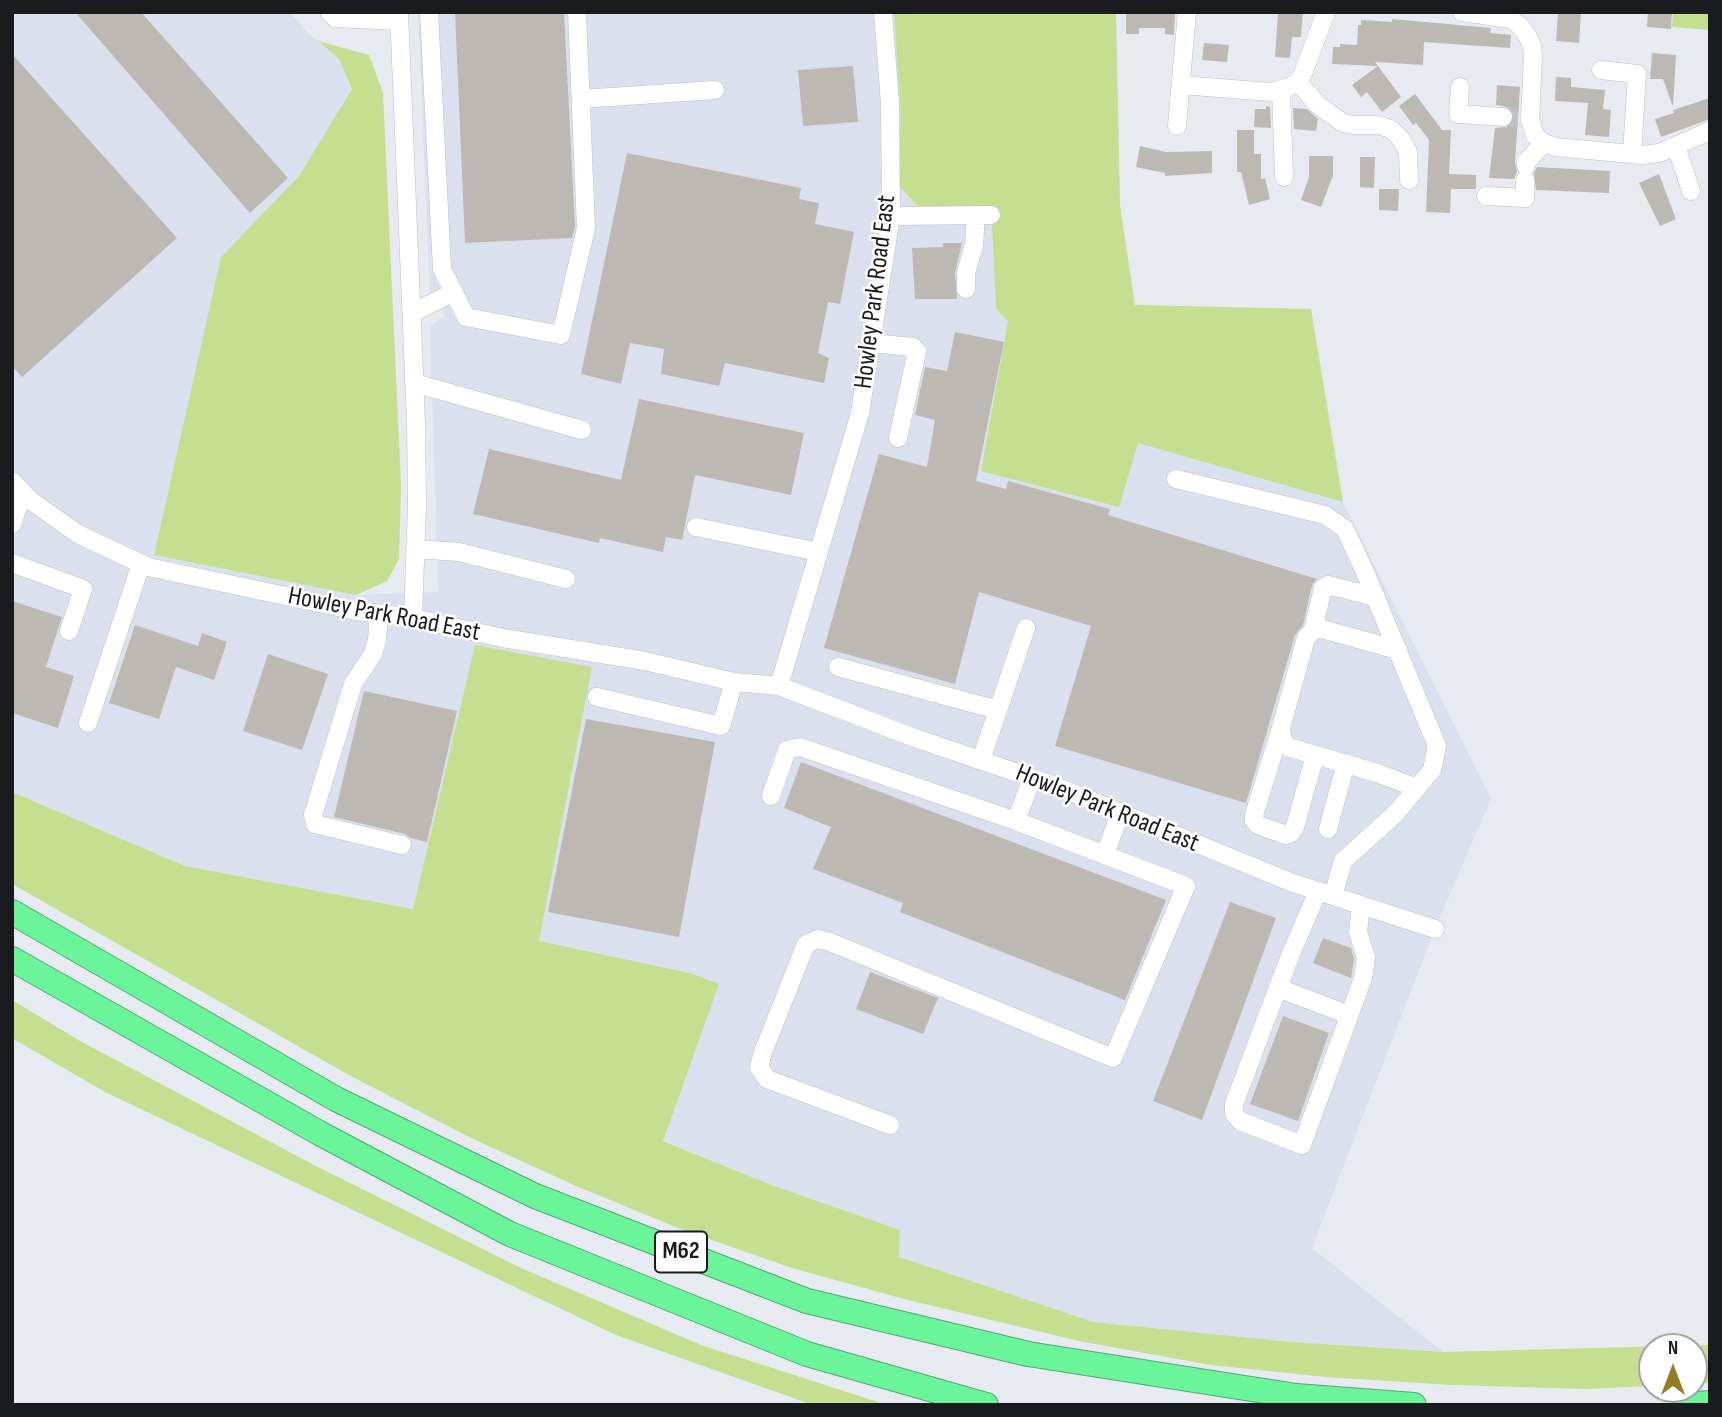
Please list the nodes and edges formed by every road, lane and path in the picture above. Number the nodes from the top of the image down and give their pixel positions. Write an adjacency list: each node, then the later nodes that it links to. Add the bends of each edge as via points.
1 (329, 12): 8 (street, via 335,18)
2 (429, 12): 29 (street, via 442,269)
3 (577, 12): 16 (street)
4 (883, 12): 27 (street, Howley Park Road East)
5 (1187, 12): 12 (street)
6 (1326, 12): 11 (street)
7 (1462, 12): 9 (street)
8 (399, 17): 30 (street)
9 (1523, 19): 17 (street, via 1532,46)
10 (1601, 70): 22 (street, via 1637,74)
11 (1298, 82): 15 (street); 24 (street, via 1343,123 1391,130 1408,152)
12 (1181, 85): 15 (street); 18 (street)
13 (1460, 87): 17 (street, via 1458,114)
14 (715, 90): 16 (street)
15 (1280, 90): 23 (street)
16 (581, 99): 29 (street, via 586,228 561,335 466,317)
17 (1520, 114): 20 (street)
18 (1177, 126)
19 (1710, 131): 21 (street)
20 (1544, 143): 22 (street); 26 (street, via 1526,162 1525,198)
21 (1676, 146): 22 (street, via 1659,153); 25 (street)
22 (1632, 154)
23 (1284, 177)
24 (1409, 180)
25 (1691, 191)
26 (1486, 196)
27 (891, 216): 28 (street, via 983,215); 31 (street, Howley Park Road East)
28 (966, 289)
29 (454, 292): 30 (street)
30 (412, 313): 32 (street)
31 (871, 343): 34 (street, via 917,351); 40 (street, Howley Park Road East, via 860,413)
32 (414, 383): 33 (street); 39 (street)
33 (582, 430)
34 (898, 438)
35 (1176, 479): 44 (street, via 1325,515 1345,529)
36 (18, 487): 37 (street); 42 (street, Howley Park Road East, via 78,534)
37 (12, 524)
38 (696, 527): 40 (street)
39 (415, 549): 43 (street, via 459,552); 46 (street)
40 (819, 552): 53 (street, Howley Park Road East)
41 (12, 562): 49 (street, via 83,589)
42 (141, 564): 45 (street, Howley Park Road East); 56 (street)
43 (565, 579)
44 (1376, 597): 48 (street, via 1328,585 1323,588); 50 (street)
45 (379, 614): 46 (street, Howley Park Road East); 67 (street, via 373,654 354,684 313,814 315,824)
46 (413, 618): 52 (street, Howley Park Road East)
47 (1026, 628): 55 (street)
48 (1313, 630): 50 (street); 57 (street, via 1306,638)
49 (69, 631)
50 (1398, 650): 62 (street, via 1437,746 1432,770)
51 (838, 667): 55 (street)
52 (734, 682): 53 (street, Howley Park Road East); 54 (street, via 721,726)
53 (779, 686): 59 (street, Howley Park Road East)
54 (597, 697)
55 (998, 710): 59 (street)
56 (88, 723)
57 (1281, 728): 58 (street, via 1288,747); 58 (street, via 1254,815 1258,825 1286,835 1291,832)
58 (1315, 755): 60 (street)
59 (981, 760): 61 (street, Howley Park Road East)
60 (1346, 763): 62 (street); 66 (street)
61 (1032, 778): 64 (street, Howley Park Road East); 65 (street)
62 (1417, 788): 69 (street, via 1343,860)
63 (772, 796): 65 (street, via 787,750 800,747)
64 (1121, 813): 68 (street); 69 (street, Howley Park Road East)
65 (1016, 821): 68 (street)
66 (1328, 829)
67 (401, 845)
68 (1105, 855): 76 (street, via 1186,886 1113,1059 830,942 818,939 806,944 759,1067 767,1079)
69 (1326, 894): 70 (street, Howley Park Road East); 74 (street)
70 (1361, 905): 72 (street, Howley Park Road East); 75 (street, via 1358,932 1366,965)
71 (12, 912): 79 (highway, M62, via 361,1111 535,1196 807,1301 1028,1354 1296,1396)
72 (1435, 929)
73 (12, 959): 78 (highway, M62, via 321,1134 510,1234 807,1354)
74 (1278, 988): 75 (street); 75 (street, via 1234,1114 1240,1121 1301,1145)
75 (1349, 1015)
76 (890, 1125)
77 (1710, 1403): 80 (highway)
78 (986, 1405)
79 (1414, 1405)
80 (1688, 1405)

